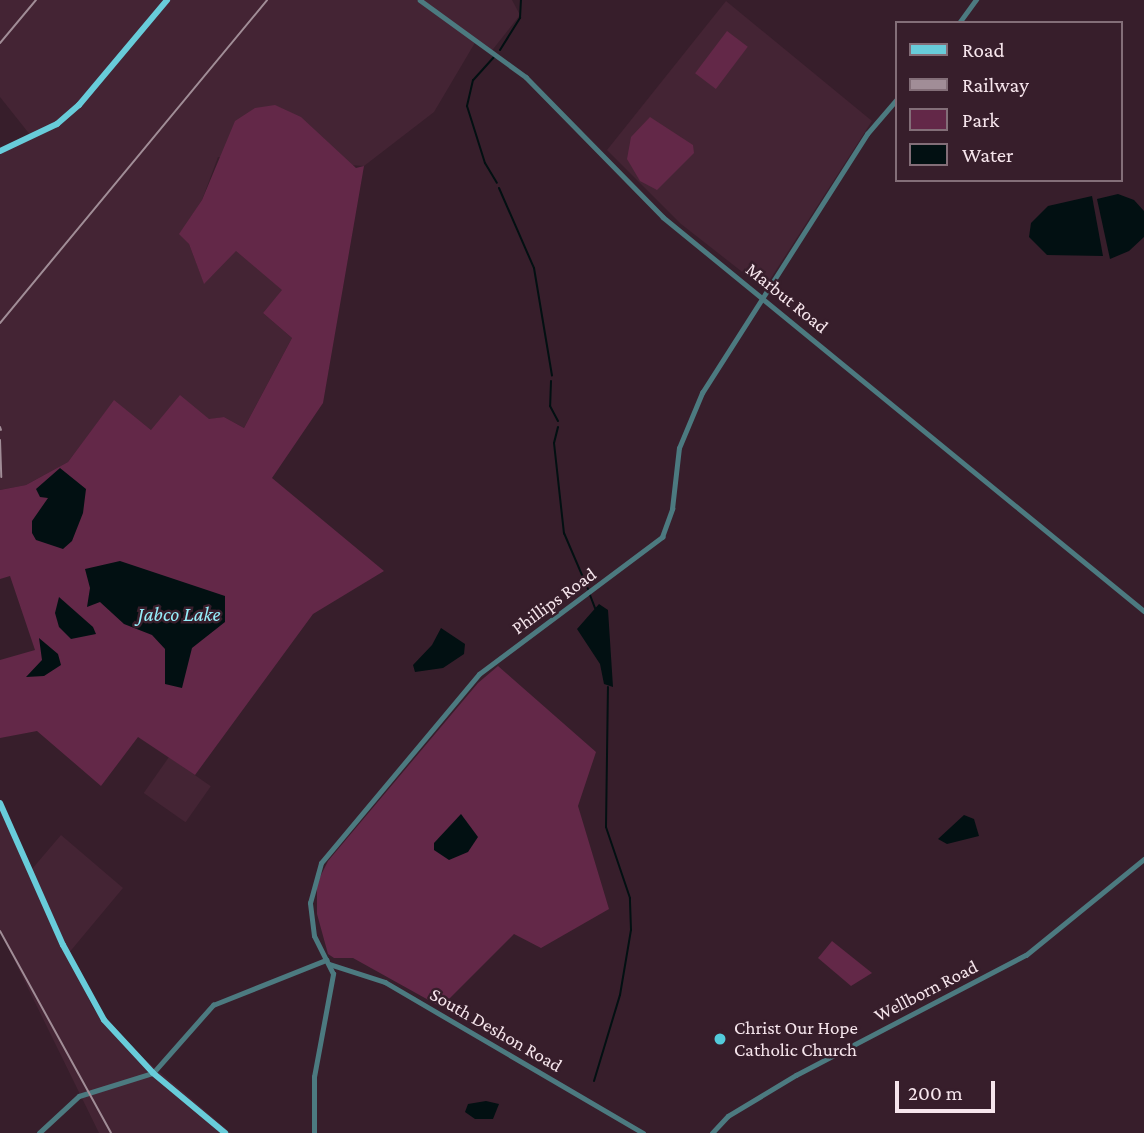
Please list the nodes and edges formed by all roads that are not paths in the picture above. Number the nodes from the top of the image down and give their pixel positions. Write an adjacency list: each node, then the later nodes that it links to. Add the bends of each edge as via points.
1 (167, 0): 6 (main road, via 79,105 57,124)
2 (420, 0): 7 (street, Marbut Road, via 526,77 632,189)
3 (976, 0): 4 (street)
4 (960, 21)
5 (895, 101): 7 (street, Phillips Road, via 867,134)
6 (0, 151)
7 (763, 297): 8 (street, Marbut Road); 11 (street, Phillips Road, via 691,417 679,448 672,509 662,537 479,674 323,859 310,903 314,936)
8 (1144, 611)
9 (0, 803): 12 (main road, via 63,945 104,1020)
10 (1144, 859): 17 (street, Wellborn Road, via 1026,955 805,1070 728,1116)
11 (328, 962): 12 (street, via 214,1005); 15 (street, Phillips Road, via 333,981 314,1077); 16 (street, South Deshon Road, via 385,982)
12 (153, 1073): 13 (street, via 79,1096); 14 (main road)
13 (39, 1133)
14 (225, 1133)
15 (314, 1133)
16 (643, 1133)
17 (712, 1133)

